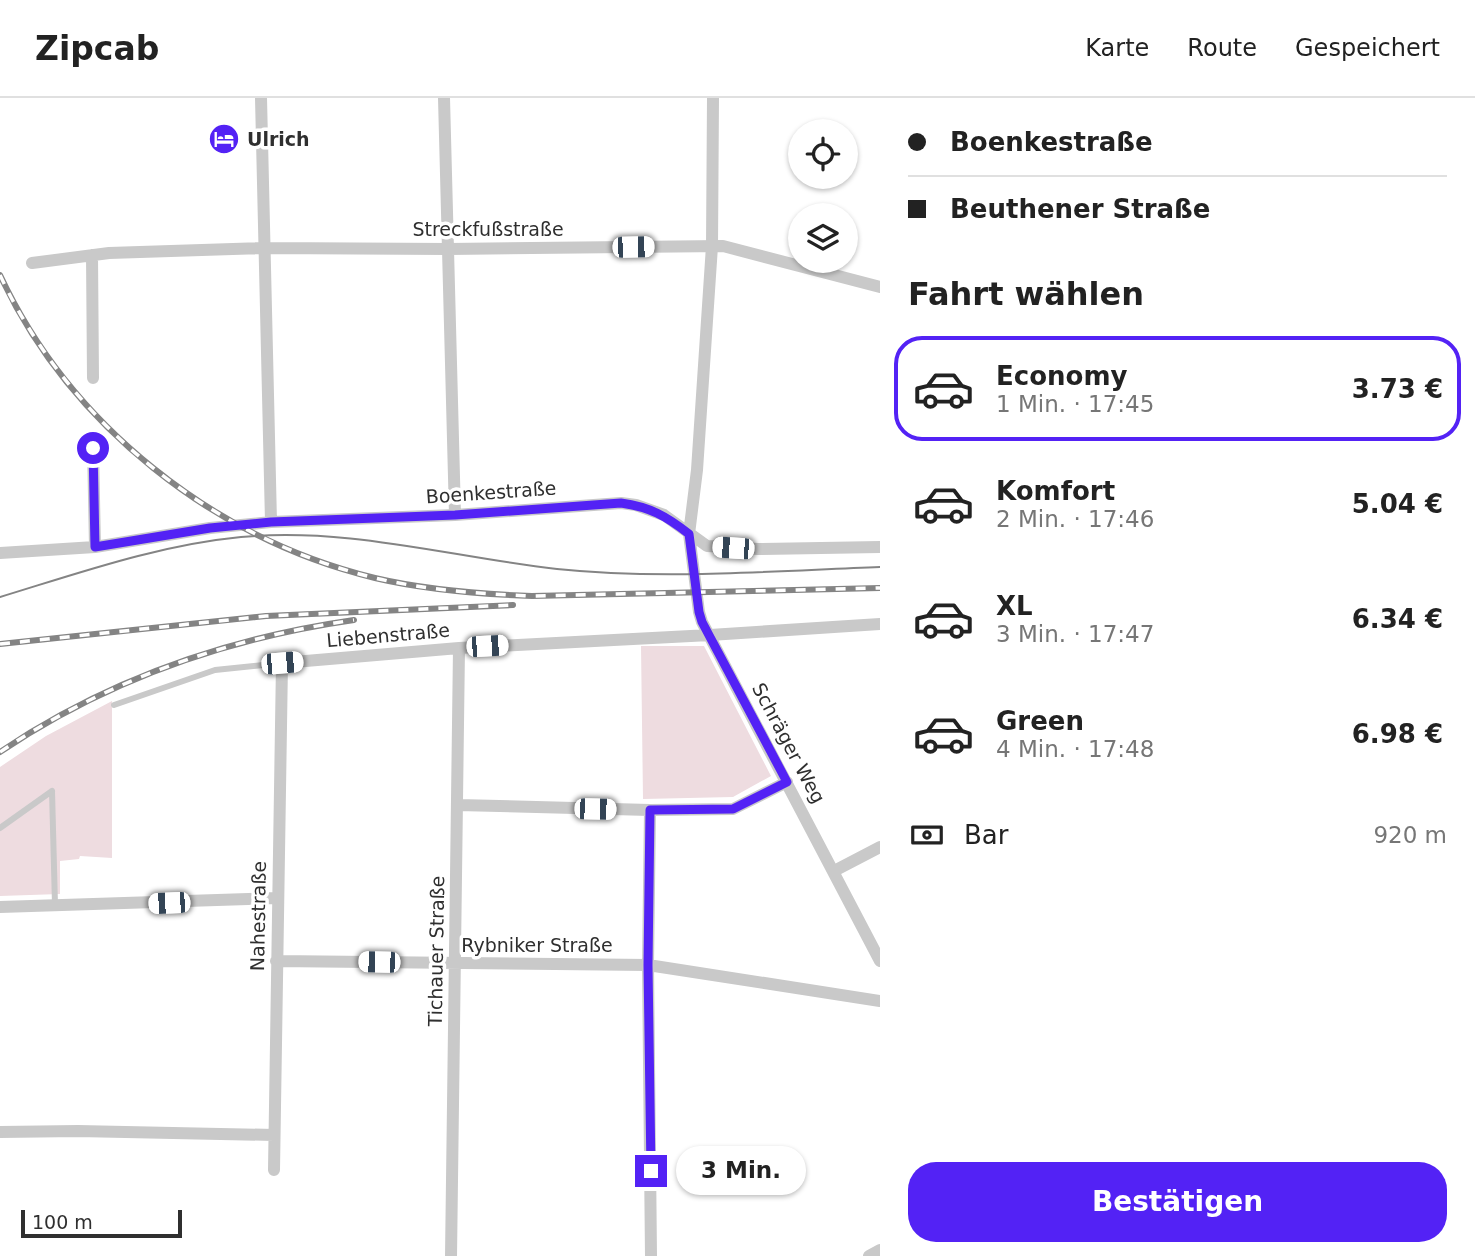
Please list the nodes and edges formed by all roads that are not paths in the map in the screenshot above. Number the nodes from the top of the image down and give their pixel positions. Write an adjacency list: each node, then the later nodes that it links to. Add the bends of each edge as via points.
1 (261, 98): 5 (street)
2 (444, 98): 6 (street)
3 (713, 98): 4 (street, Schräger Weg)
4 (712, 246): 6 (street, Streckfußstraße); 9 (street, Streckfußstraße); 14 (street, Schräger Weg)
5 (264, 248): 6 (street, Streckfußstraße); 7 (street, Streckfußstraße); 13 (street)
6 (449, 249): 12 (street)
7 (92, 255): 8 (street, Streckfußstraße); 10 (street)
8 (32, 263)
9 (880, 287)
10 (93, 378)
11 (93, 448): 15 (street)
12 (455, 515): 13 (street, Boenkestraße); 14 (street, Boenkestraße, via 621,503 664,515)
13 (271, 522): 15 (street, Boenkestraße)
14 (689, 534): 16 (street, Boenkestraße, via 707,546); 19 (street, Schräger Weg, via 699,612)
15 (95, 547): 17 (street, Boenkestraße)
16 (880, 547)
17 (0, 553)
18 (880, 624): 19 (street, Liebenstraße)
19 (710, 635): 20 (street, Liebenstraße); 23 (street, Schräger Weg)
20 (459, 648): 21 (street, Liebenstraße); 24 (street, Tichauer Straße)
21 (282, 663): 22 (lane, Liebenstraße, via 215,670); 29 (street, Nahestraße)
22 (114, 705)
23 (787, 782): 25 (street, via 733,809); 28 (street, Schräger Weg)
24 (458, 805): 25 (street); 34 (street, Tichauer Straße)
25 (650, 810): 35 (street)
26 (0, 828): 30 (lane, via 52,791)
27 (880, 847): 28 (street)
28 (834, 871): 33 (street, Schräger Weg)
29 (277, 898): 30 (street); 32 (street, Nahestraße)
30 (55, 905): 31 (street)
31 (0, 907)
32 (276, 961): 34 (street, Rybniker Straße); 38 (street, Nahestraße)
33 (880, 961)
34 (455, 964): 35 (street, Rybniker Straße); 41 (street, Tichauer Straße)
35 (648, 965): 36 (street, Rybniker Straße); 42 (street)
36 (880, 1001)
37 (0, 1132): 38 (street)
38 (274, 1135): 39 (street, Nahestraße)
39 (274, 1170)
40 (880, 1250): 43 (street)
41 (451, 1256)
42 (651, 1256)
43 (869, 1256)

